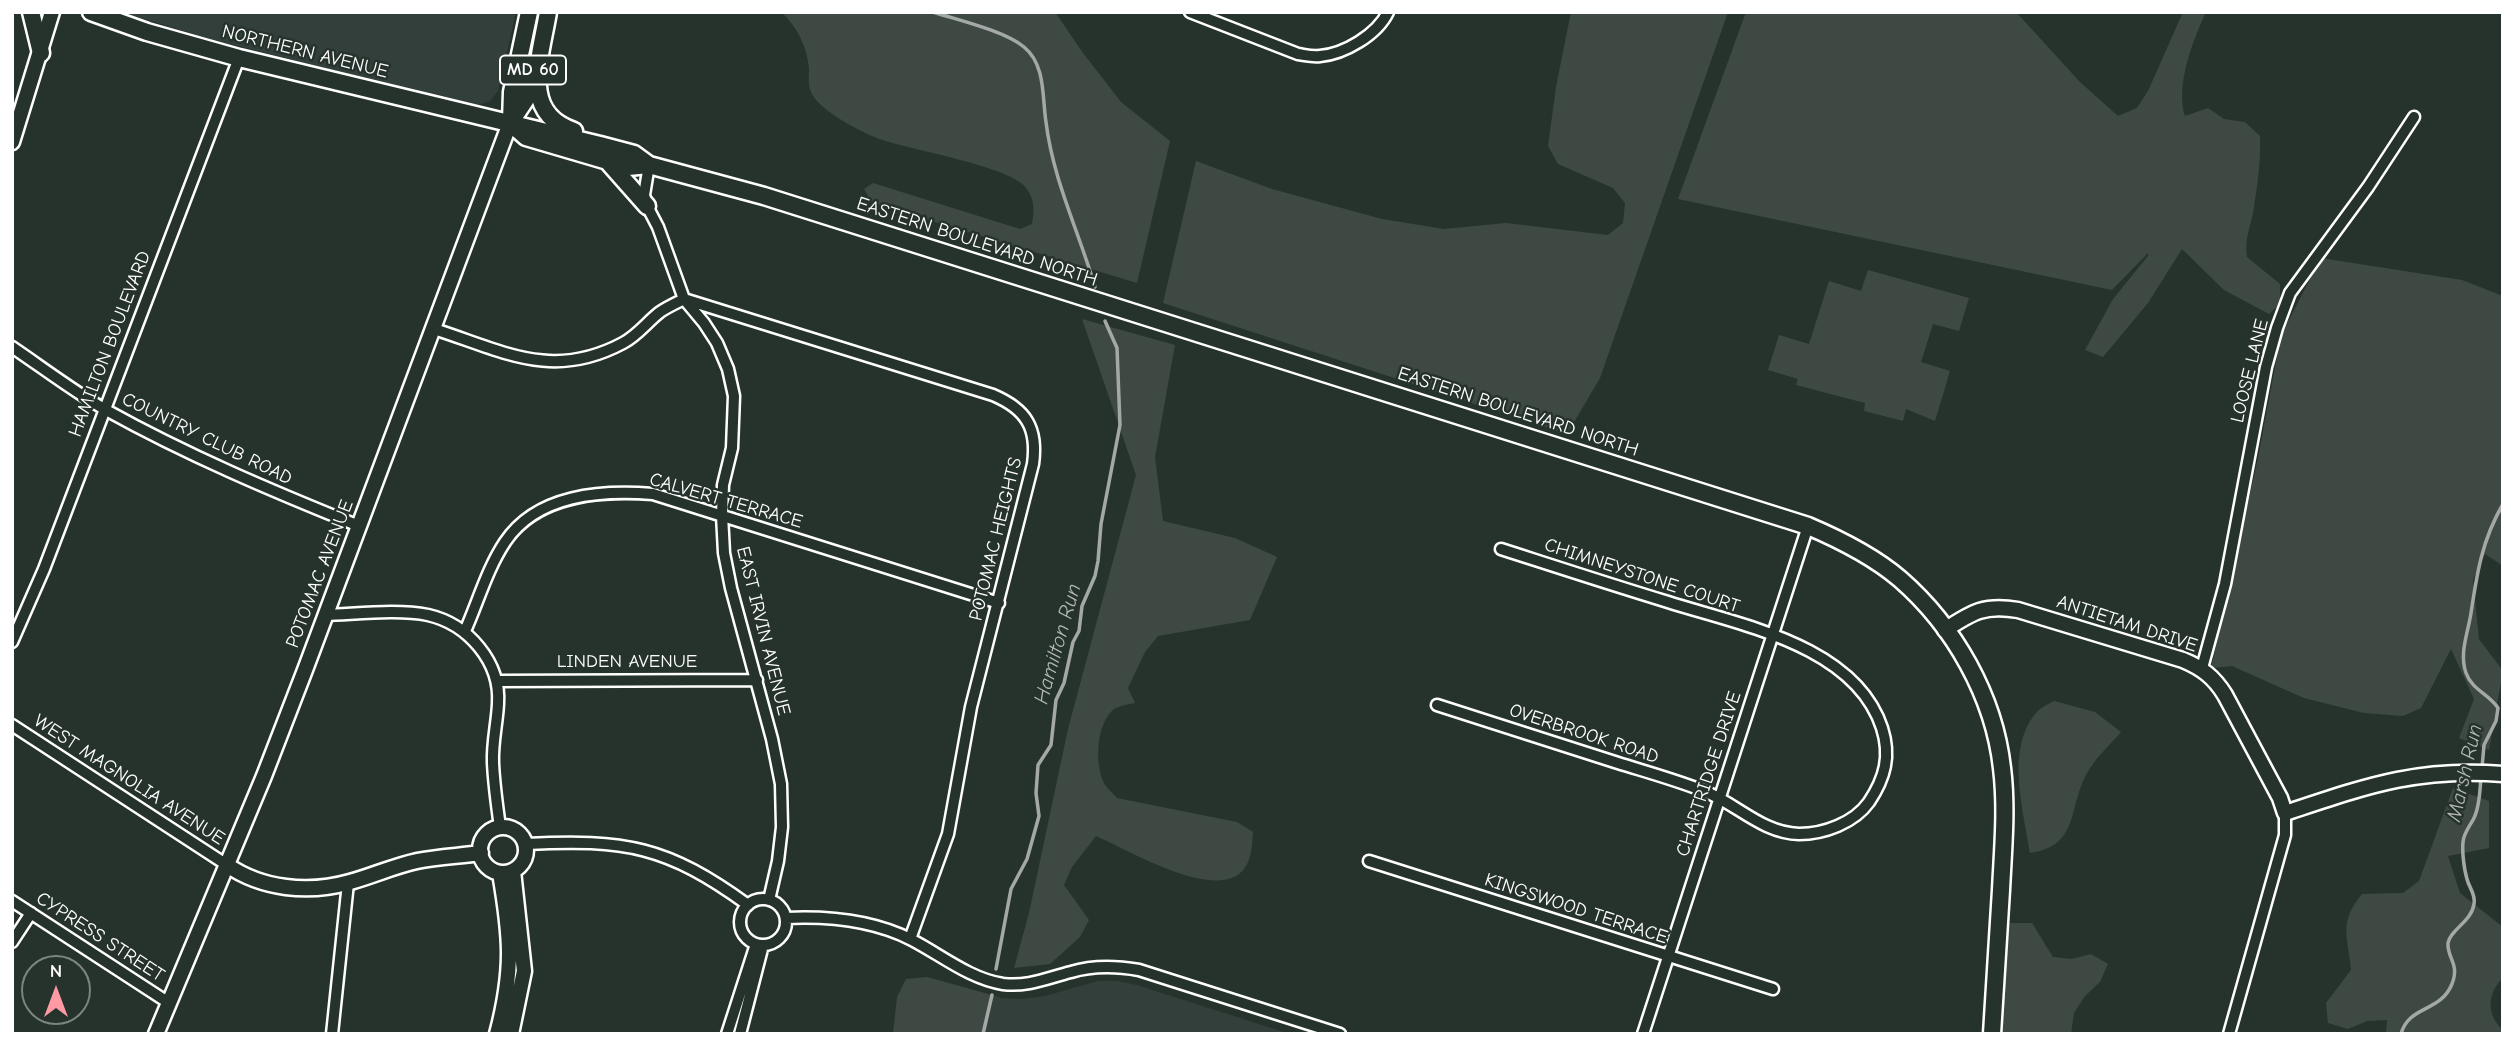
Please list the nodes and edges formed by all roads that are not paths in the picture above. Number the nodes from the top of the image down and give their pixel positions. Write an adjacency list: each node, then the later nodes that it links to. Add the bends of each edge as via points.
1 (31, 12): 8 (main road)
2 (52, 12): 8 (street)
3 (92, 12): 9 (main road, NORTHERN AVENUE)
4 (529, 12): 11 (main road, MD 60)
5 (548, 12): 11 (main road, MD 60, via 526,100); 13 (main road, via 537,93 546,115 563,127 594,137)
6 (1190, 12): 7 (street, via 1316,57 1342,51 1363,39)
7 (1388, 12)
8 (41, 53): 12 (street)
9 (239, 58): 11 (main road, NORTHERN AVENUE); 20 (street, HAMILTON BOULEVARD)
10 (2414, 117): 31 (street, LOOSE LANE, via 2290,293 2277,328 2225,584)
11 (510, 123): 13 (main road, EASTERN BOULEVARD NORTH); 14 (main road, EASTERN BOULEVARD NORTH, via 526,136); 18 (street, POTOMAC AVENUE)
12 (12, 142)
13 (600, 145): 15 (main road, EASTERN BOULEVARD NORTH, via 634,154)
14 (608, 161): 15 (main road, EASTERN BOULEVARD NORTH, via 628,167); 16 (main road)
15 (649, 165): 16 (street, via 644,195); 23 (main road, EASTERN BOULEVARD NORTH, via 764,196)
16 (647, 206): 17 (street, EAST IRVIN AVENUE)
17 (684, 299): 18 (street, via 603,353 561,362 523,359); 21 (street, EAST IRVIN AVENUE, via 718,343 734,396); 25 (street, POTOMAC HEIGHTS, via 993,396 1019,410 1033,434 1035,449)
18 (434, 329): 22 (street, POTOMAC AVENUE)
19 (12, 347): 20 (street, COUNTRY CLUB ROAD)
20 (104, 409): 22 (street, COUNTRY CLUB ROAD, via 218,467); 30 (street, HAMILTON BOULEVARD)
21 (722, 515): 25 (street, CALVERT TERRACE); 28 (street, CALVERT TERRACE, via 653,494 628,492 555,503 536,513 506,541); 32 (street, EAST IRVIN AVENUE, via 731,588)
22 (359, 526): 26 (street, POTOMAC AVENUE)
23 (1808, 526): 27 (main road, EASTERN BOULEVARD NORTH, via 1850,545 1900,579); 29 (street, CHARTRIDGE DRIVE)
24 (1502, 549): 29 (street, CHIMNEYSTONE COURT)
25 (999, 603): 51 (street, POTOMAC HEIGHTS, via 971,707 948,834)
26 (326, 615): 28 (street, via 428,615); 43 (street, POTOMAC AVENUE)
27 (1945, 630): 31 (street, ANTIETAM DRIVE, via 1969,614 2000,607); 65 (main road, EASTERN BOULEVARD NORTH, via 1983,694 2002,765 2005,827)
28 (465, 631): 33 (street, via 479,646)
29 (1772, 635): 37 (street, CHARTRIDGE DRIVE); 37 (street, via 1834,664 1868,698 1884,735 1884,774 1866,806 1833,828 1816,833 1779,831)
30 (12, 642)
31 (2202, 668): 38 (street, ANTIETAM DRIVE, via 2225,695)
32 (757, 680): 33 (street, LINDEN AVENUE); 46 (street, EAST IRVIN AVENUE, via 781,784 782,827)
33 (497, 681): 39 (street, via 493,762)
34 (1437, 705): 37 (street, OVERBROOK ROAD)
35 (12, 726): 43 (street, WEST MAGNOLIA AVENUE)
36 (2497, 774): 38 (street, via 2396,778)
37 (1719, 799): 54 (street, CHARTRIDGE DRIVE)
38 (2285, 813): 66 (street, ANTIETAM DRIVE, via 2285,835)
39 (500, 827): 40 (street, via 516,830); 41 (street, via 485,836)
40 (526, 844): 44 (street, via 521,864); 48 (street, via 598,842 655,852 714,880)
41 (481, 853): 44 (street, via 491,869); 45 (street, via 417,861)
42 (1368, 861): 54 (street, KINGSWOOD TERRACE)
43 (226, 864): 45 (street, via 243,876 284,887); 56 (street, POTOMAC AVENUE)
44 (507, 872): 59 (street, via 510,970); 60 (street, via 524,971)
45 (348, 883): 58 (street)
46 (769, 900): 48 (street); 50 (street, via 777,903)
47 (12, 901): 49 (street, CYPRESS STREET)
48 (748, 905): 53 (street, via 741,927)
49 (31, 913): 52 (street); 56 (street, CYPRESS STREET)
50 (786, 918): 51 (street, via 845,919); 53 (street, via 781,937)
51 (910, 939): 63 (street, via 1000,984 1031,984 1083,969 1117,966)
52 (12, 942)
53 (759, 945): 61 (street); 62 (street)
54 (1669, 957): 55 (street, KINGSWOOD TERRACE); 64 (street, CHARTRIDGE DRIVE)
55 (1773, 989)
56 (169, 1003): 57 (street, POTOMAC AVENUE)
57 (156, 1034)
58 (332, 1034)
59 (497, 1034)
60 (511, 1034)
61 (727, 1034)
62 (740, 1034)
63 (1340, 1034)
64 (1643, 1034)
65 (1992, 1034)
66 (2229, 1034)

